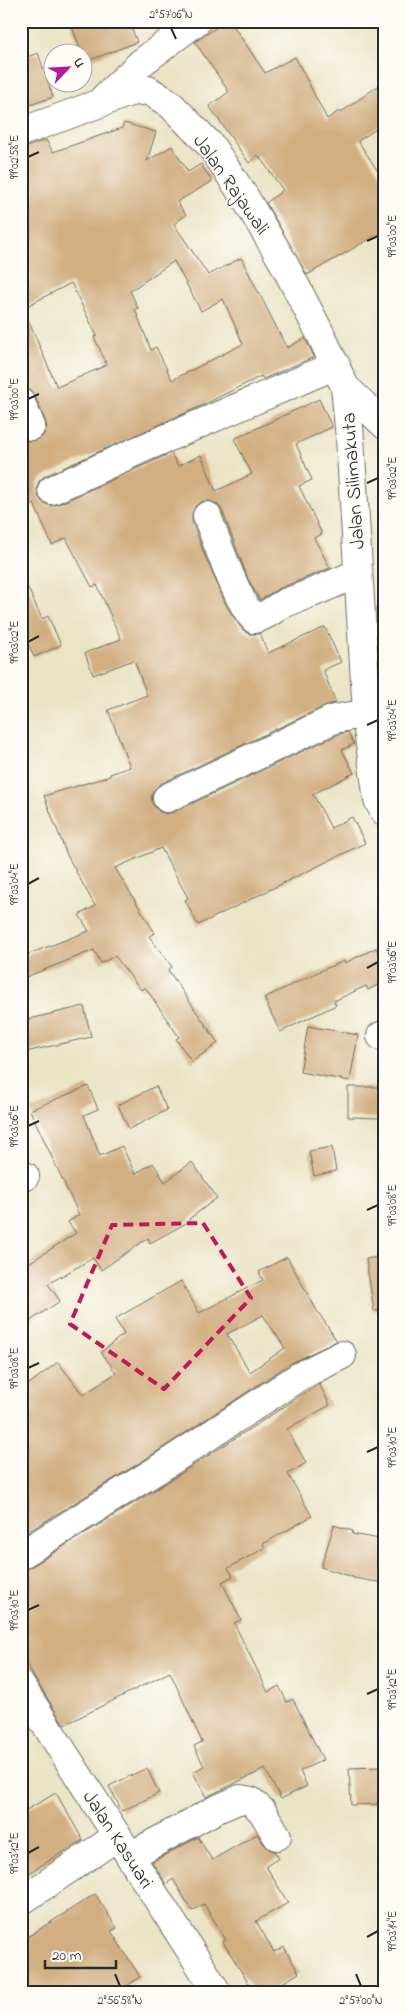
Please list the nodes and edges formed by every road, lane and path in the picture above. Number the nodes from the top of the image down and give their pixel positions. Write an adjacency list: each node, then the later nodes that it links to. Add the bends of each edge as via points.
1 (197, 21): 2 (street, via 141,63)
2 (100, 102): 3 (street, Jalan Rajawali); 4 (street, Jalan Rajawali, via 148,90 170,104 211,146 282,260)
3 (21, 132)
4 (340, 376): 5 (street); 6 (street, via 139,450); 8 (street, Jalan Silimakuta)
5 (385, 425)
6 (52, 490)
7 (207, 516): 8 (street, via 239,594 254,619)
8 (358, 573): 9 (street, Jalan Silimakuta)
9 (367, 716): 10 (street, via 334,719); 11 (street, Jalan Silimakuta, via 378,800)
10 (167, 798)
11 (385, 813)
12 (342, 1355): 13 (street, via 300,1376)
13 (21, 1555)
14 (21, 1686): 16 (street, Jalan Kasuari)
15 (277, 1836): 16 (street, via 262,1811 251,1801 240,1799)
16 (124, 1846): 17 (street); 18 (street, Jalan Kasuari)
17 (21, 1901)
18 (217, 1992)

